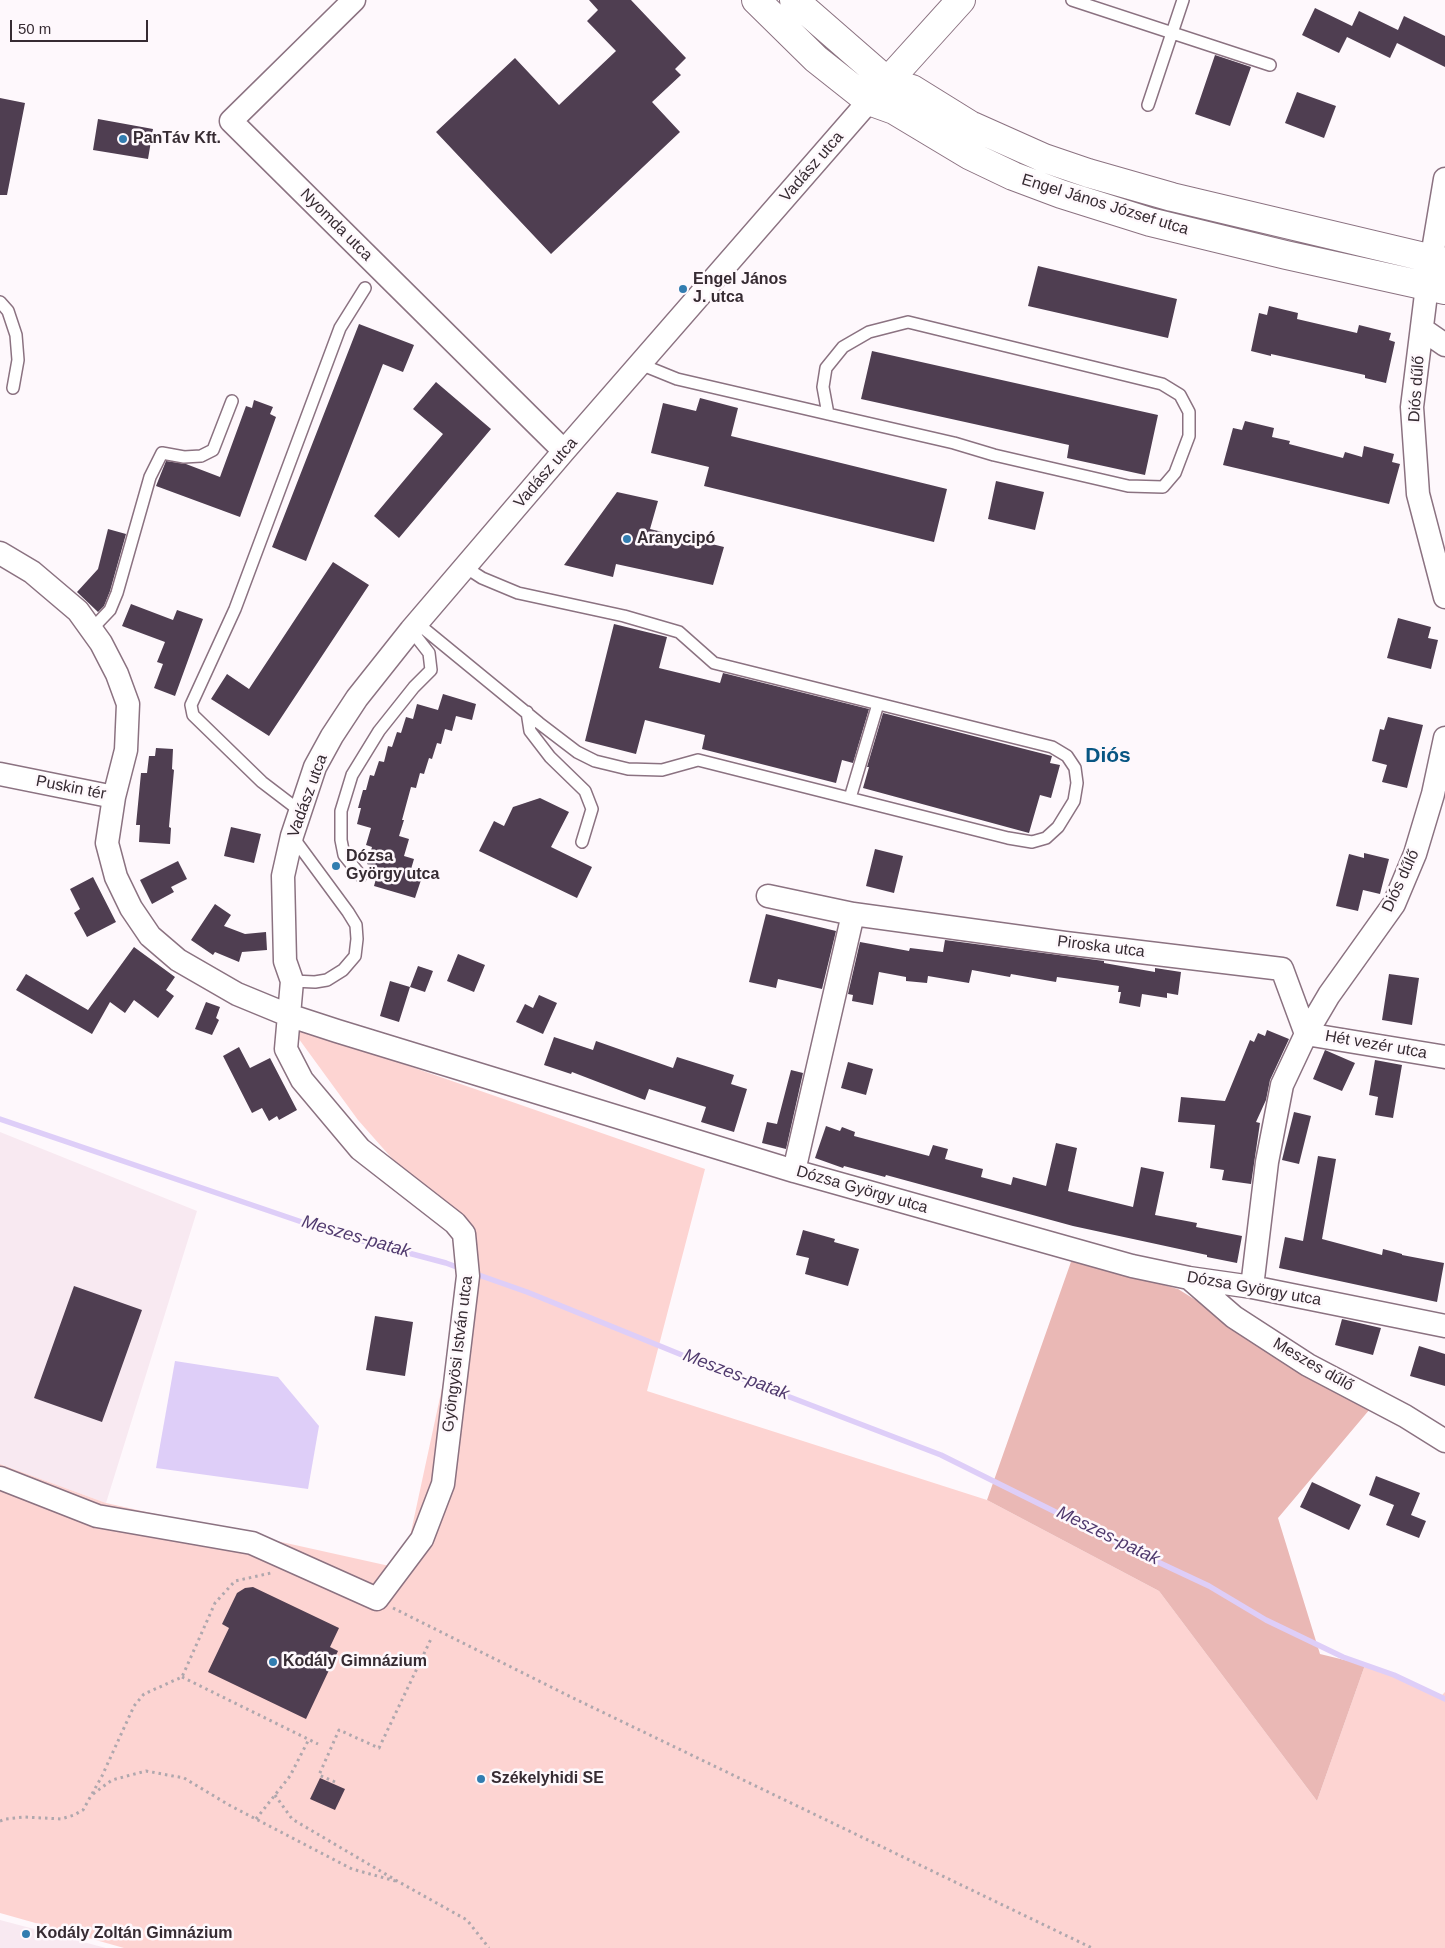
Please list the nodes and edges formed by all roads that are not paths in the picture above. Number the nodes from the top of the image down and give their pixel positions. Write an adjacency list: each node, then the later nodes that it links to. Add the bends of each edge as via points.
1 (354, 0): 23 (street, Nyomda utca, via 231,121)
2 (756, 0): 10 (street, Engel János József utca, via 816,59)
3 (794, 0): 9 (street, Engel János József utca)
4 (961, 0): 9 (street, Vadász utca)
5 (1072, 0): 7 (lane)
6 (1184, 0): 7 (lane)
7 (1173, 33): 8 (lane); 11 (lane)
8 (1270, 65)
9 (888, 81): 10 (street, Vadász utca); 13 (street, Engel János József utca, via 912,89 978,129 1088,173 1172,197)
10 (869, 101): 15 (street, Engel János József utca, via 894,110 1012,176 1061,194 1150,222 1286,256); 19 (street, Vadász utca)
11 (1148, 105)
12 (1445, 179): 13 (street, Diós dűlő)
13 (1438, 261): 15 (street, Diós dűlő)
14 (365, 288): 35 (lane, via 340,328 235,609 191,705 193,715 262,782)
15 (1436, 288): 17 (street, Diós dűlő)
16 (0, 302): 20 (lane, via 8,311 16,335 18,360)
17 (1422, 329): 18 (street); 26 (street, Diós dűlő, via 1412,407 1418,494)
18 (1445, 345)
19 (640, 364): 22 (lane, via 677,379); 23 (street, Vadász utca)
20 (13, 388)
21 (232, 401): 28 (lane, via 213,450 201,456 184,457 162,453 150,477 117,593 110,610)
22 (828, 414): 22 (lane, via 1128,486 1163,487 1175,473 1189,436 1190,412 1180,396 1162,384 908,322 869,332 843,347 826,368 823,387)
23 (564, 451): 25 (street, Vadász utca)
24 (0, 553): 28 (street, Puskin tér, via 32,572 78,611)
25 (465, 567): 27 (street, Vadász utca); 29 (lane, via 518,593 624,616 679,632 714,664)
26 (1445, 597)
27 (414, 626): 30 (lane); 35 (street, Vadász utca, via 357,698 332,736 315,767); 38 (lane, via 429,653 431,670 379,731 352,775 341,811 340,840 344,855)
28 (92, 630): 33 (street, Puskin tér, via 117,674 128,704 126,750)
29 (878, 704): 34 (lane); 34 (lane, via 1052,747 1067,756 1075,768 1074,801 1058,828 1046,838 1032,842)
30 (527, 712): 34 (lane, via 577,752 595,761 628,769 662,770 698,760); 37 (lane, via 530,731 550,757 585,791 592,809)
31 (1445, 738): 43 (street, Diós dűlő, via 1415,854 1394,904 1329,995)
32 (0, 774): 33 (street, Puskin tér)
33 (114, 797): 42 (street, via 108,843 116,877 150,936 178,960 237,994)
34 (850, 798)
35 (300, 811): 36 (street, Vadász utca)
36 (292, 836): 41 (street, Vadász utca, via 284,876 286,961); 41 (lane, via 348,912 356,925 357,939 355,956 343,970 327,980)
37 (582, 842)
38 (361, 876)
39 (768, 896): 40 (street)
40 (853, 914): 43 (street, Piroska utca, via 1282,969); 45 (street)
41 (292, 981): 42 (street, Vadász utca)
42 (288, 1015): 45 (street, Dózsa György utca); 50 (street, Gyöngyösi István utca, via 286,1049 302,1080 360,1149 456,1223 464,1234 468,1269 443,1484 422,1539 377,1600 252,1542 98,1516)
43 (1306, 1034): 44 (street, Hét vezér utca); 47 (street, via 1282,1085 1267,1162)
44 (1445, 1057)
45 (794, 1171): 46 (street, Dózsa György utca, via 1132,1266)
46 (1189, 1278): 47 (street, Dózsa György utca); 49 (street, Meszes dűlő, via 1234,1317 1308,1365)
47 (1252, 1287): 48 (street, Dózsa György utca)
48 (1445, 1326)
49 (1445, 1441)
50 (0, 1478)

